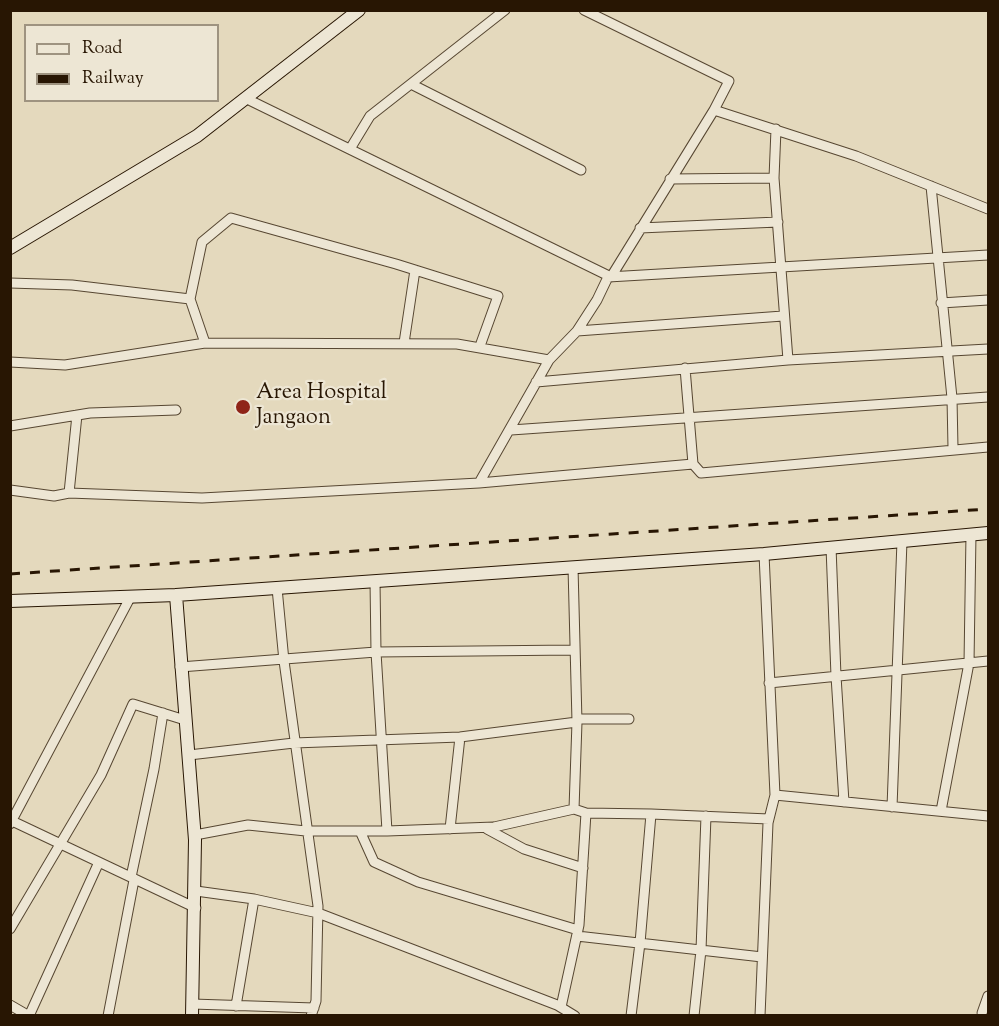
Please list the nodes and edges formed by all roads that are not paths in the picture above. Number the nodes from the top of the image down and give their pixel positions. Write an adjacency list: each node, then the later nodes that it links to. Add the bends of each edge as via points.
1 (359, 10): 5 (street)
2 (505, 10): 4 (street)
3 (584, 10): 6 (street, via 729,81)
4 (411, 84): 8 (street, via 370,117); 9 (street)
5 (245, 98): 8 (street); 16 (street, via 197,136)
6 (714, 110): 7 (street); 11 (street)
7 (776, 129): 10 (street); 12 (street)
8 (350, 149): 21 (street)
9 (581, 170)
10 (774, 178): 11 (street); 14 (street)
11 (670, 179): 15 (street)
12 (931, 186): 13 (street); 18 (street)
13 (988, 210)
14 (778, 222): 15 (street); 19 (street)
15 (640, 228): 21 (street)
16 (10, 248)
17 (988, 255): 18 (street)
18 (939, 258): 19 (street); 25 (street)
19 (782, 267): 21 (street); 26 (street)
20 (415, 270): 23 (street, via 231,218 202,242); 29 (street); 30 (street, via 498,296)
21 (610, 277): 27 (street)
22 (10, 284): 23 (street, via 72,285)
23 (190, 299): 28 (street)
24 (988, 300): 25 (street)
25 (941, 303): 32 (street)
26 (783, 316): 27 (street); 34 (street)
27 (577, 331): 33 (street)
28 (205, 343): 29 (street); 35 (street, via 64,365)
29 (404, 343): 30 (street)
30 (480, 346): 33 (street)
31 (988, 349): 32 (street)
32 (947, 351): 34 (street); 39 (street)
33 (549, 360): 37 (street)
34 (788, 360): 36 (street)
35 (10, 362)
36 (685, 369): 37 (street); 42 (street)
37 (536, 382): 44 (street)
38 (988, 397): 39 (street)
39 (952, 398): 42 (street); 46 (street)
40 (176, 410): 41 (street)
41 (77, 415): 43 (street); 50 (street)
42 (689, 417): 44 (street); 47 (street)
43 (10, 426)
44 (511, 430): 48 (street)
45 (988, 447): 46 (street)
46 (953, 448): 47 (street, via 701,473)
47 (693, 465): 48 (street)
48 (479, 483): 50 (street, via 202,498)
49 (10, 490): 50 (street, via 54,496)
50 (69, 493)
51 (988, 533): 52 (street)
52 (970, 534): 53 (street); 66 (street)
53 (902, 541): 54 (street); 68 (street)
54 (831, 548): 55 (street); 69 (street)
55 (764, 554): 56 (street); 70 (street)
56 (573, 567): 57 (street); 62 (street)
57 (375, 581): 58 (street); 63 (street)
58 (277, 588): 59 (street); 64 (street)
59 (176, 595): 60 (street); 67 (street)
60 (131, 596): 61 (street); 89 (street)
61 (10, 601)
62 (574, 651): 63 (street); 74 (street)
63 (376, 652): 64 (street); 76 (street)
64 (284, 661): 67 (street); 77 (street)
65 (988, 662): 66 (street)
66 (969, 663): 68 (street); 83 (street)
67 (180, 667): 73 (street)
68 (897, 670): 69 (street); 81 (street)
69 (836, 676): 70 (street); 80 (street)
70 (769, 683): 79 (street)
71 (163, 713): 73 (street); 96 (street, via 133,704 101,775); 99 (street)
72 (629, 719): 74 (street)
73 (185, 720): 78 (street)
74 (577, 720): 75 (street); 82 (street)
75 (460, 737): 76 (street); 91 (street)
76 (381, 739): 77 (street); 94 (street)
77 (294, 744): 78 (street); 92 (street)
78 (189, 755): 95 (street)
79 (775, 795): 80 (street); 88 (street)
80 (844, 802): 81 (street)
81 (892, 807): 83 (street)
82 (574, 809): 84 (street); 90 (street)
83 (941, 812): 87 (street)
84 (586, 813): 85 (street); 98 (street)
85 (651, 814): 86 (street); 106 (street)
86 (706, 816): 88 (street); 107 (street)
87 (988, 816)
88 (769, 819): 108 (street)
89 (11, 822): 96 (street)
90 (485, 828): 91 (street); 98 (street, via 524,849)
91 (450, 829): 94 (street)
92 (306, 831): 93 (street); 95 (street, via 248,825); 103 (street)
93 (360, 831): 94 (street); 105 (street, via 374,862 418,882)
94 (387, 831)
95 (195, 835): 100 (street)
96 (62, 843): 97 (street); 104 (street)
97 (99, 862): 99 (street); 116 (street)
98 (583, 868): 105 (street)
99 (133, 878): 102 (street); 117 (street)
100 (196, 891): 101 (street); 102 (street)
101 (254, 898): 103 (street); 111 (street)
102 (196, 908): 113 (street)
103 (318, 913): 112 (street); 114 (street)
104 (10, 929)
105 (578, 933): 106 (street); 112 (street)
106 (640, 943): 107 (street); 119 (street)
107 (701, 950): 108 (street); 120 (street)
108 (762, 957): 121 (street)
109 (988, 996): 115 (street)
110 (10, 1005): 116 (street)
111 (236, 1006): 113 (street); 114 (street)
112 (561, 1007): 118 (street)
113 (192, 1010)
114 (313, 1012)
115 (984, 1014)
116 (29, 1016)
117 (108, 1016)
118 (575, 1016)
119 (631, 1016)
120 (694, 1016)
121 (760, 1016)

